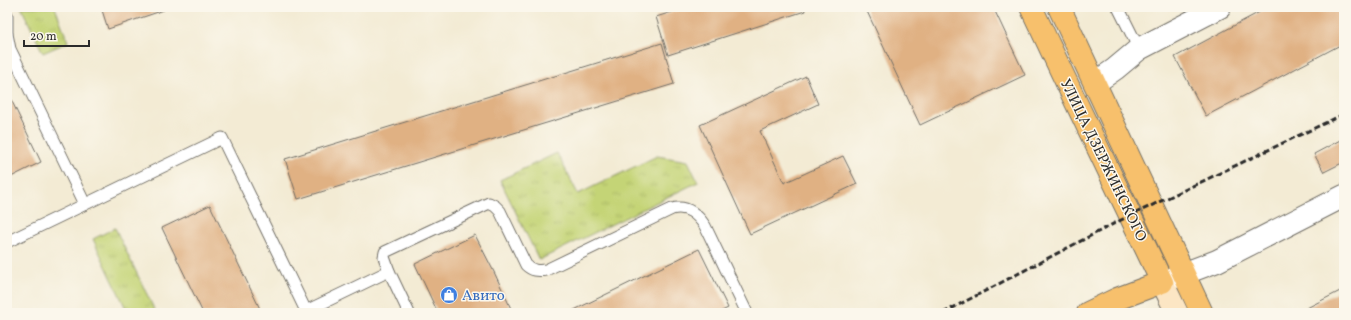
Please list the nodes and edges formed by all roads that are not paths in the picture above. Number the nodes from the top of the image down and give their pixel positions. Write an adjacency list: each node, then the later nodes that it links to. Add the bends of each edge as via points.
1 (1032, 7): 14 (main road, УЛИЦА ДЗЕРЖИНСКОГО)
2 (1059, 7): 8 (main road, УЛИЦА ДЗЕРЖИНСКОГО)
3 (1118, 7): 7 (lane)
4 (1220, 7): 7 (street)
5 (7, 15): 6 (lane)
6 (7, 33): 10 (lane, via 10,49)
7 (1139, 49): 8 (street)
8 (1094, 83): 13 (main road, УЛИЦА ДЗЕРЖИНСКОГО)
9 (1344, 196): 13 (street, via 1218,261)
10 (85, 204): 11 (lane); 15 (lane, via 222,138)
11 (7, 242)
12 (389, 271): 15 (lane); 16 (lane); 17 (lane, via 384,257 386,252 489,203 500,211 526,265 538,271 546,270 680,207 696,214 705,226)
13 (1184, 274): 14 (street); 20 (main road, УЛИЦА ДЗЕРЖИНСКОГО)
14 (1162, 282): 18 (main road); 19 (main road, УЛИЦА ДЗЕРЖИНСКОГО)
15 (307, 312)
16 (409, 313)
17 (747, 313)
18 (1088, 313)
19 (1177, 313)
20 (1202, 313)

